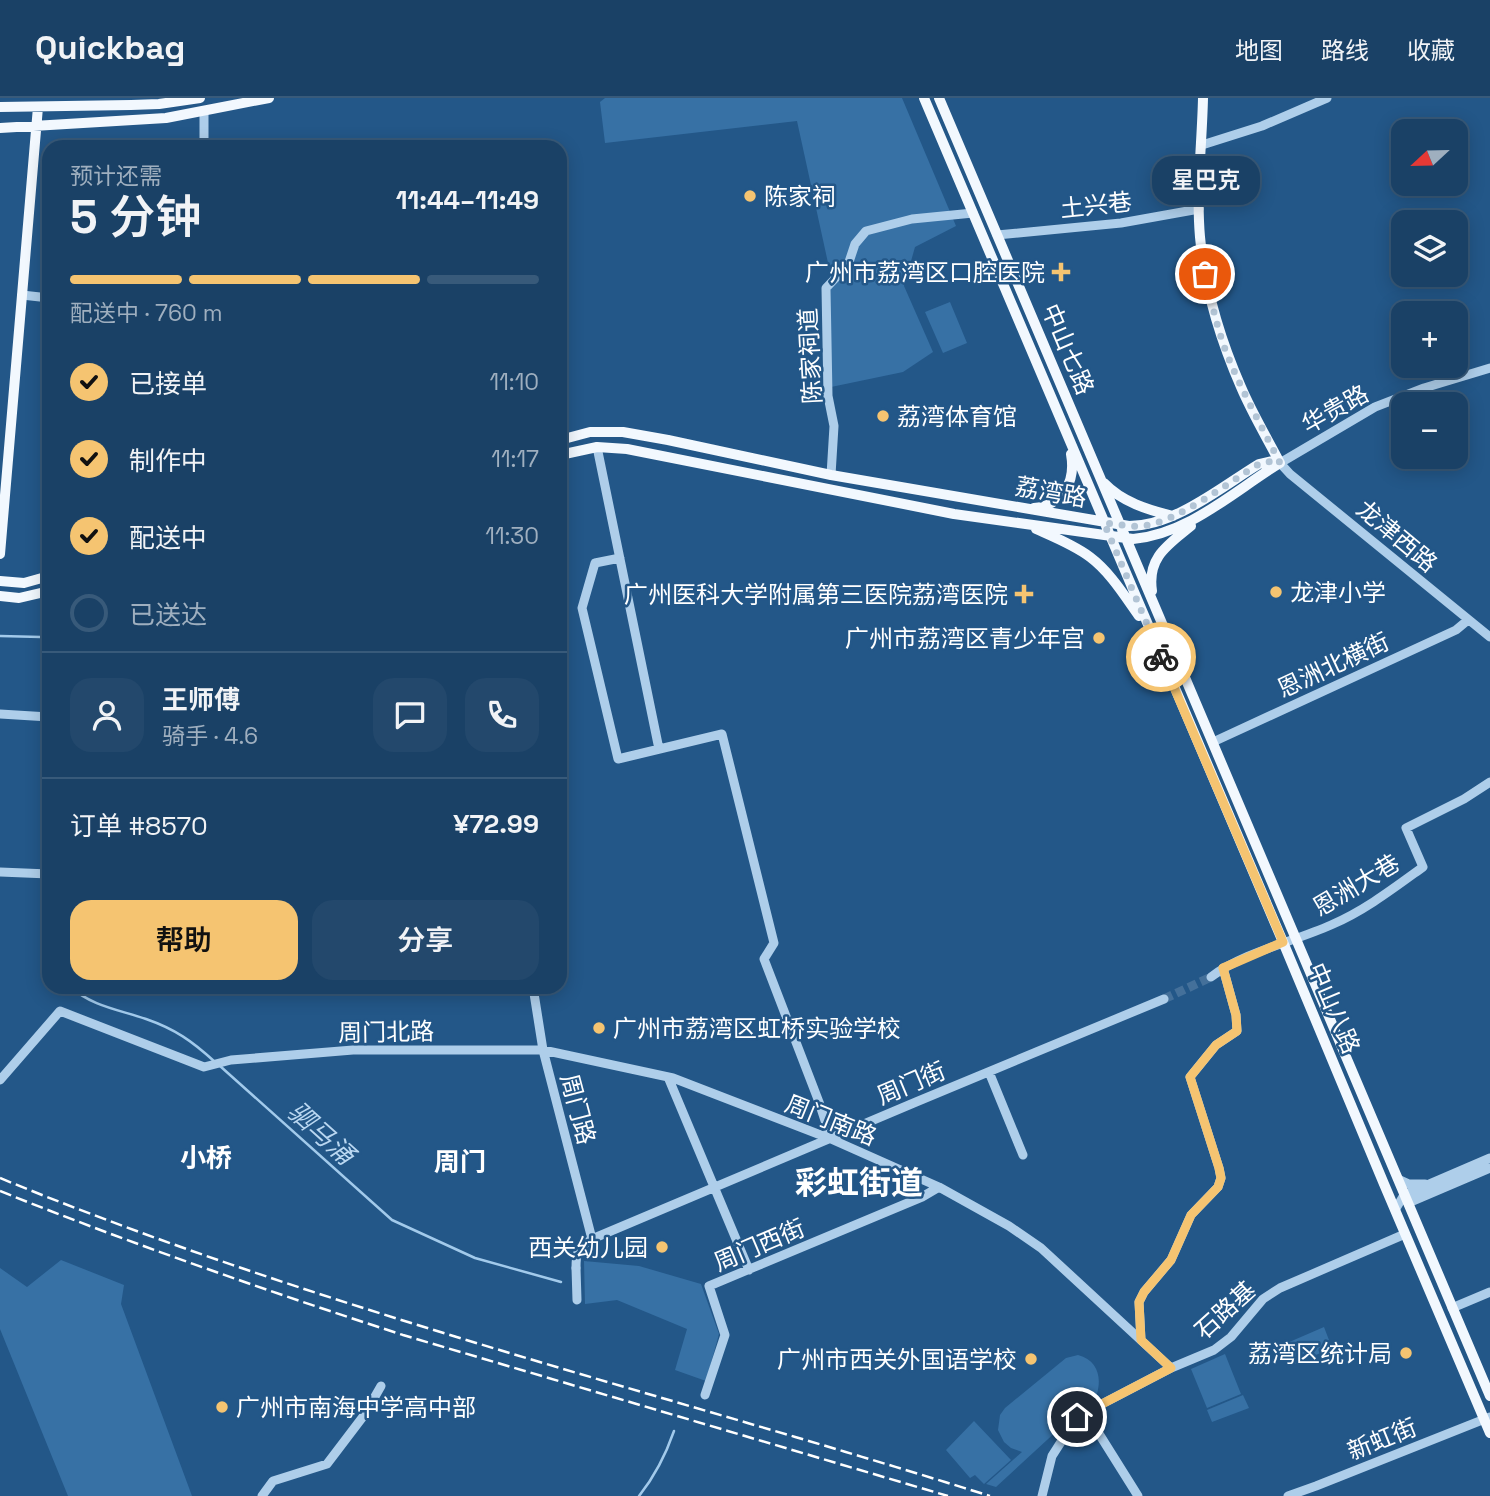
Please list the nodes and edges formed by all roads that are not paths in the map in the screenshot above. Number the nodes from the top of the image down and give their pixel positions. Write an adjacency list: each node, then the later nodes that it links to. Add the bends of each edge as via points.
1 (200, 98): 8 (main road)
2 (269, 98): 10 (main road)
3 (924, 98): 17 (main road, 中山七路)
4 (939, 98): 18 (main road, 中山七路)
5 (1203, 98): 15 (main road)
6 (1327, 98): 15 (street)
7 (38, 103): 8 (main road); 9 (main road); 12 (main road)
8 (71, 106): 11 (street, via 62,116)
9 (0, 107)
10 (204, 112): 11 (main road); 14 (street)
11 (71, 124): 12 (main road)
12 (36, 126): 13 (main road); 19 (main road)
13 (0, 128)
14 (204, 140)
15 (1202, 145): 16 (main road)
16 (1199, 209): 18 (street, 土兴巷, via 1121,223); 26 (main road, via 1202,258 1214,314 1241,388)
17 (973, 213): 23 (main road, 中山七路); 27 (street, 陈家祠道, via 912,219 866,231 855,244 848,265 826,288 828,396 834,426)
18 (997, 235): 28 (main road, 中山七路)
19 (22, 295): 20 (street); 37 (main road)
20 (42, 297)
21 (1490, 368): 26 (street, 华贵路, via 1375,407)
22 (567, 438): 27 (main road, 荔湾路, via 590,432 623,432)
23 (1069, 438): 30 (main road, via 1073,461 1067,489 1055,502); 33 (main road, 中山七路)
24 (597, 447): 25 (main road, 荔湾路); 32 (main road, 荔湾路); 38 (street)
25 (567, 453)
26 (1280, 463): 29 (main road, 荔湾路); 31 (main road, 荔湾路, via 1259,464); 46 (street, 龙津西路)
27 (831, 475): 30 (main road, 荔湾路)
28 (1100, 478): 31 (main road, via 1128,501); 34 (main road, 中山七路)
29 (1212, 508): 36 (main road, 荔湾路, via 1157,536); 45 (main road, via 1155,560 1150,581)
30 (1025, 509): 33 (main road, 荔湾路)
31 (1173, 516): 34 (main road, 荔湾路, via 1142,526)
32 (1006, 520): 35 (main road, 荔湾路); 47 (main road, via 1038,530 1089,556 1112,579)
33 (1104, 523): 34 (main road, 荔湾路); 35 (main road, 中山八路)
34 (1119, 524): 36 (main road, 中山七路)
35 (1110, 537): 36 (main road, 荔湾路); 47 (main road, 中山八路)
36 (1126, 539): 45 (main road, 中山八路)
37 (0, 554)
38 (620, 558): 52 (street); 52 (street, via 595,563 582,608 618,759)
39 (42, 578): 41 (main road)
40 (0, 581): 41 (main road)
41 (24, 583): 44 (main road)
42 (42, 593): 44 (main road)
43 (0, 596): 44 (main road)
44 (28, 596)
45 (1160, 617): 51 (main road, 中山八路)
46 (1468, 620): 48 (street, 龙津西路); 51 (street, 恩洲北横街, via 1456,630)
47 (1150, 633): 57 (main road, 中山八路)
48 (1490, 637)
49 (0, 714): 50 (street)
50 (42, 717)
51 (1213, 742): 56 (main road, 中山八路)
52 (659, 749): 66 (street, via 722,734 774,943 764,959)
53 (1490, 782): 56 (street, 恩洲大巷, via 1406,828 1423,867 1334,924)
54 (0, 872): 55 (street)
55 (42, 874)
56 (1296, 939): 57 (street); 70 (main road, 中山八路)
57 (1283, 942): 58 (street); 75 (main road, 中山八路)
58 (1223, 968): 59 (street); 82 (street, via 1237,1031 1216,1045 1190,1077 1221,1178 1191,1215 1171,1260 1139,1302)
59 (1211, 977)
60 (534, 994): 62 (street, 周门路)
61 (1164, 999): 63 (street, 周门街)
62 (543, 1050): 64 (street, 周门南路); 65 (street, 周门北路, via 353,1049 231,1060 204,1067 60,1010); 77 (street, 周门路)
63 (989, 1072): 66 (street, 周门街); 67 (street)
64 (668, 1077): 66 (street, 周门南路); 72 (street)
65 (0, 1080)
66 (831, 1139): 72 (street, 周门街); 73 (street, 周门南路)
67 (1023, 1155)
68 (1490, 1158): 71 (street)
69 (1490, 1168): 74 (street)
70 (1398, 1179): 71 (street, via 1409,1184); 74 (main road, 中山八路)
71 (1433, 1182): 74 (street)
72 (714, 1187): 77 (street, 周门街); 78 (street)
73 (939, 1187): 78 (street, 周门西街); 82 (street, 周门南路, via 1041,1248)
74 (1406, 1199): 75 (street); 81 (main road, 中山八路)
75 (1395, 1210): 76 (main road, 中山八路)
76 (1405, 1234): 83 (street, 石路基, via 1269,1294 1221,1346); 88 (main road, 中山八路)
77 (592, 1239): 80 (street, bridge, via 580,1247 576,1257)
78 (749, 1270): 85 (street, 周门西街, via 709,1286 726,1335)
79 (1490, 1292): 81 (street)
80 (576, 1300)
81 (1452, 1308): 86 (main road, 中山八路)
82 (1141, 1340): 83 (street, 周门南路)
83 (1171, 1368): 87 (street, 石路基)
84 (381, 1385): 90 (street, via 327,1464 273,1481)
85 (705, 1395)
86 (1490, 1396)
87 (1086, 1413): 91 (street, 石路基, via 1077,1417 1052,1456); 92 (street)
88 (1487, 1418): 89 (main road, 中山八路); 93 (street, 新虹街)
89 (1490, 1433)
90 (261, 1496)
91 (1042, 1496)
92 (1138, 1496)
93 (1288, 1496)

